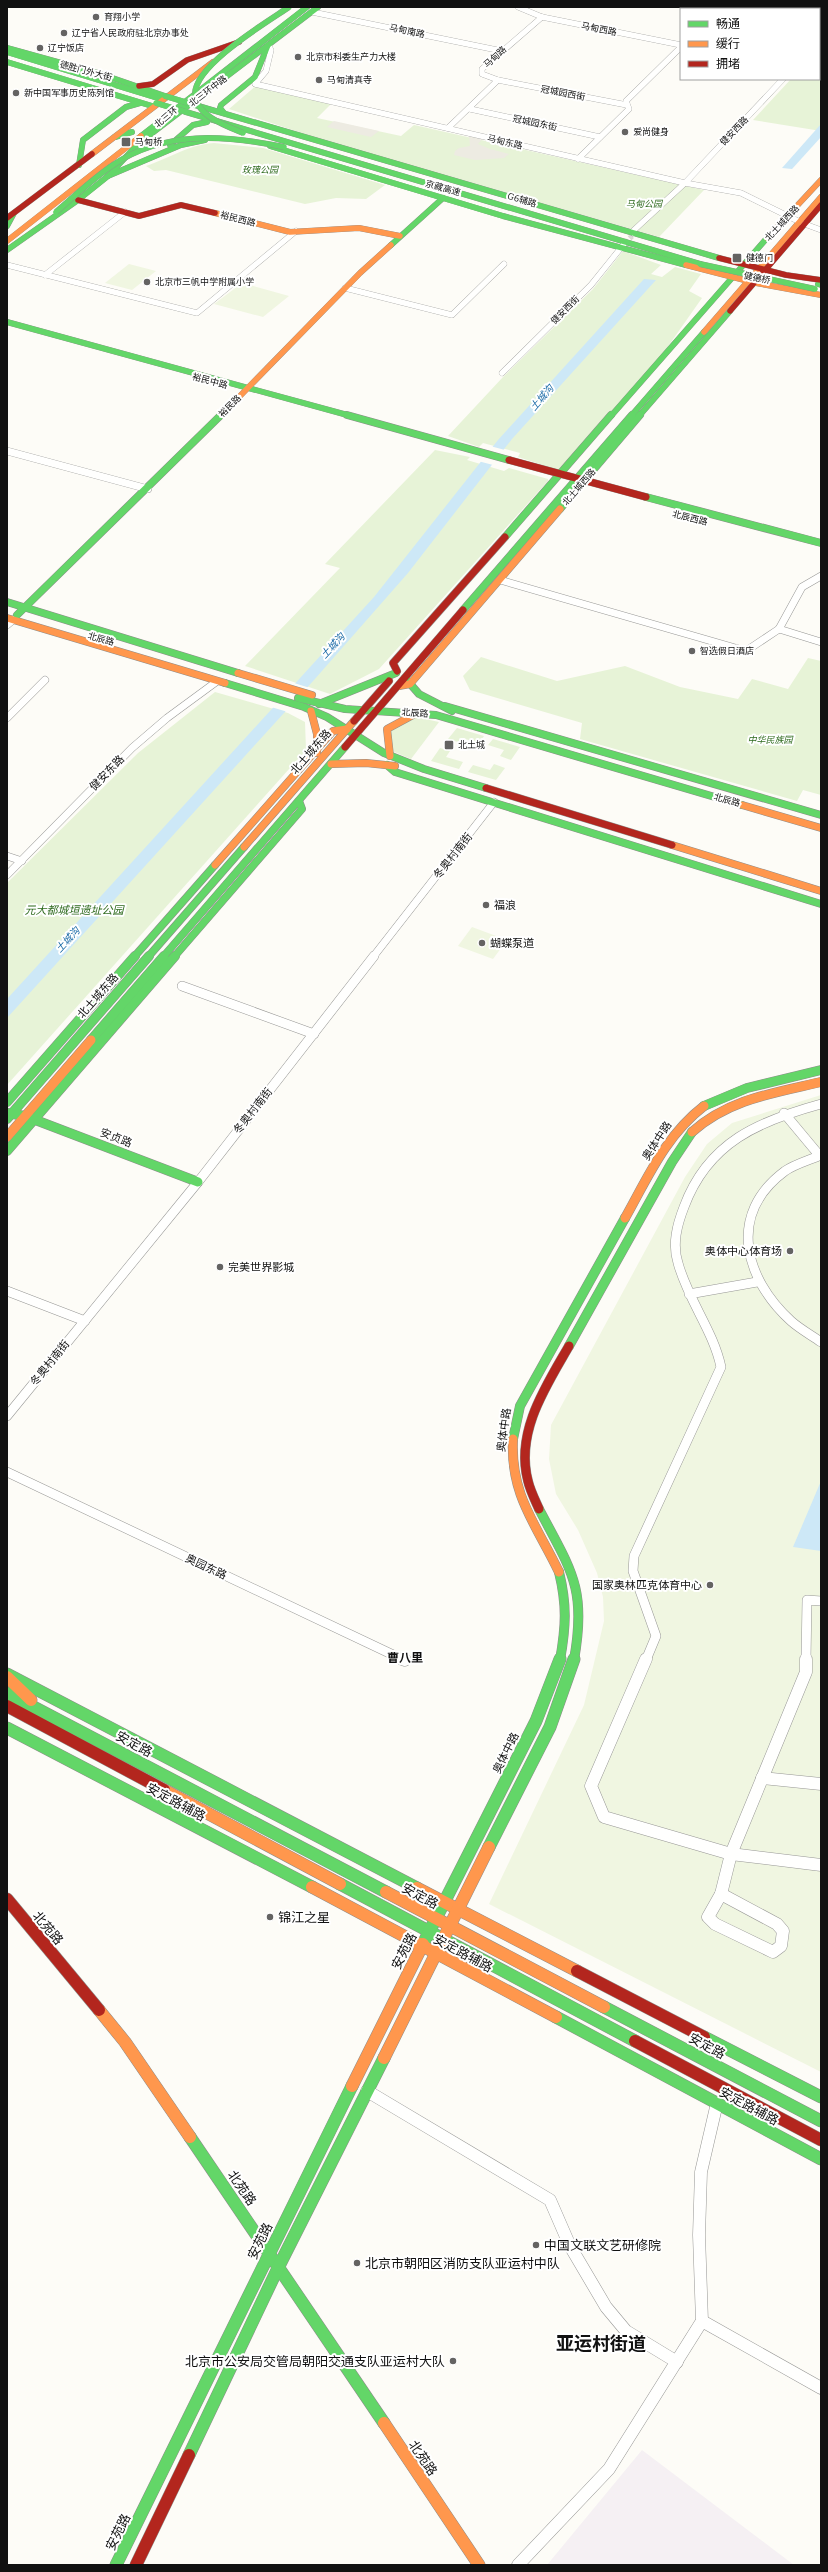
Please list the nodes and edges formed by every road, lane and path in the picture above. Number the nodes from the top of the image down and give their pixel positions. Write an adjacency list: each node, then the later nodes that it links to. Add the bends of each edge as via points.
1 (283, 7): 6 (main road, 北三环中路)
2 (293, 7): 6 (main road); 17 (main road, 北三环); 43 (main road, bridge, via 208,68 195,91 204,110 220,123)
3 (518, 7): 5 (street, 马甸西路)
4 (311, 8): 8 (main road, 北三环中路, via 294,26); 12 (street, 马甸南路); 19 (main road, 北三环)
5 (542, 17): 9 (street, 马甸西路); 12 (street, 马甸路)
6 (268, 19): 7 (main road, 北三环中路)
7 (239, 42): 15 (main road, via 194,57); 17 (main road, 北三环中路)
8 (268, 45): 18 (main road, 北三环中路); 24 (main road, via 259,72); 32 (street, 马甸东路, via 271,50 266,71 256,84)
9 (680, 46)
10 (680, 47): 28 (street, via 627,101)
11 (7, 48): 16 (main road, 德胜门外大街)
12 (502, 51): 20 (street, 马甸路, via 482,70 482,74)
13 (7, 52): 16 (main road); 25 (main road, 德胜门外大街)
14 (7, 60): 25 (main road, 德胜门外大街); 26 (main road, 德胜门外大街)
15 (182, 64): 17 (main road, via 194,62); 22 (main road)
16 (62, 65): 23 (main road, 德胜门外大街)
17 (204, 73): 34 (main road, 北三环); 38 (main road, 北三环中路)
18 (232, 73): 19 (main road); 24 (main road, via 250,76); 41 (main road, 北三环中路)
19 (214, 77): 37 (main road, 北三环)
20 (498, 80): 28 (street, 冠城园西街); 29 (street, 马甸路)
21 (782, 80): 50 (street, 健安西路)
22 (157, 82): 23 (main road, via 144,86); 25 (main road, via 153,88)
23 (133, 85): 25 (main road, 德胜门外大街)
24 (246, 85): 27 (main road)
25 (158, 99): 26 (main road, via 142,103); 30 (main road, bridge)
26 (124, 102): 33 (main road)
27 (224, 102): 30 (main road); 31 (main road, via 220,108)
28 (628, 105): 39 (street, via 629,109)
29 (470, 110): 32 (street, 马甸路); 39 (street, 冠城园东街)
30 (191, 113): 31 (main road, G6辅路); 35 (main road, 京藏高速); 40 (main road, via 225,128); 42 (main road); 44 (main road, 京藏高速)
31 (224, 113): 36 (main road, G6辅路)
32 (448, 128): 45 (street, 马甸东路)
33 (93, 132): 38 (main road, via 100,136); 46 (main road, via 82,140)
34 (132, 132): 38 (main road); 64 (main road, 北三环)
35 (252, 132): 43 (main road); 61 (main road, 京藏高速)
36 (295, 134): 44 (main road); 53 (main road, G6辅路)
37 (145, 135): 41 (main road); 69 (main road, 北三环)
38 (115, 137): 46 (main road, 北三环中路)
39 (600, 137): 45 (street)
40 (246, 141): 43 (main road, G6辅路); 48 (main road, via 189,142)
41 (140, 143): 42 (main road, via 150,149); 47 (main road, 北三环中路)
42 (168, 147): 47 (main road)
43 (283, 148): 55 (main road, G6辅路); 57 (main road); 69 (main road, bridge, via 234,136 188,136 164,141 125,157 56,212)
44 (334, 150): 51 (main road, 京藏高速)
45 (578, 159): 50 (street, 马甸东路)
46 (78, 165): 60 (main road, 北三环中路)
47 (115, 168): 48 (main road, 北三环中路)
48 (108, 176): 56 (main road, 北三环中路)
49 (821, 180): 62 (main road, 北土城西路)
50 (684, 183): 62 (street, 马甸东路, via 746,195); 67 (street, 健安西路, via 681,190)
51 (462, 187): 53 (main road); 73 (main road, 京藏高速)
52 (821, 188): 62 (main road, 北土城西路)
53 (497, 192): 67 (main road, G6辅路)
54 (821, 197): 62 (main road, 北土城西路)
55 (443, 198): 63 (main road, G6辅路); 68 (main road, 裕民路)
56 (78, 200): 59 (main road, 裕民西路); 71 (main road, 北三环中路)
57 (467, 200): 61 (main road); 63 (main road)
58 (821, 205): 62 (main road, 北土城西路)
59 (125, 212): 66 (main road, 裕民西路, via 139,216 181,205); 79 (street)
60 (9, 214): 64 (main road)
61 (555, 221): 73 (main road, 京藏高速)
62 (795, 222): 65 (street, 马甸东路); 76 (main road, 北土城西路); 77 (main road, 北土城西路)
63 (531, 223): 70 (main road, G6辅路)
64 (7, 227)
65 (821, 230)
66 (296, 231): 68 (main road, 裕民西路, via 359,228); 79 (street, via 197,313)
67 (633, 235): 72 (main road, G6辅路)
68 (400, 236): 83 (main road, 裕民路)
69 (7, 242)
70 (622, 245): 78 (main road, G6辅路); 87 (street, 健安西街, via 591,285)
71 (7, 250)
72 (723, 260): 76 (main road, G6辅路); 78 (main road)
73 (702, 261): 82 (main road, 健德桥, bridge)
74 (504, 264): 83 (street, via 452,315)
75 (7, 265): 79 (street)
76 (750, 266): 77 (main road, G6辅路); 81 (main road, 北土城西路)
77 (767, 270): 80 (main road, G6辅路); 81 (main road, 北土城西路)
78 (712, 272): 81 (main road, G6辅路)
79 (45, 275)
80 (786, 275): 82 (main road, G6辅路); 84 (main road)
81 (744, 280): 84 (main road, G6辅路); 91 (main road, 北土城西路); 91 (main road, 北土城西路)
82 (820, 287): 84 (main road, G6辅路)
83 (345, 288): 88 (main road, 裕民路)
84 (781, 288)
85 (7, 322): 88 (main road, 裕民中路)
86 (7, 325): 88 (main road, 裕民中路)
87 (502, 373)
88 (247, 389): 90 (main road, 裕民中路, via 437,439); 92 (main road, 裕民路)
89 (7, 451): 92 (street)
90 (509, 461): 91 (main road, 北辰西路)
91 (575, 481): 93 (main road, 北辰西路); 96 (main road, 北辰西路); 97 (main road, 北辰西路); 99 (main road, 北土城西路); 106 (main road, 北土城西路); 108 (main road, 北土城西路)
92 (148, 489): 101 (main road, 裕民路)
93 (661, 499): 94 (main road, 北辰西路); 95 (main road, 北辰西路)
94 (821, 538)
95 (821, 543)
96 (821, 547)
97 (821, 551)
98 (821, 576): 104 (street, via 802,587)
99 (500, 580): 104 (street, via 746,651); 108 (main road, 北土城西路)
100 (7, 602): 101 (main road, 北辰路)
101 (24, 607): 103 (main road, 裕民路); 110 (main road, 北辰路)
102 (7, 612): 103 (main road, 北辰路)
103 (10, 621): 109 (main road, 北辰路, via 193,682); 110 (main road, 北辰路)
104 (779, 629): 105 (street)
105 (821, 642)
106 (397, 672): 112 (main road); 114 (main road, 北土城西路)
107 (45, 680): 117 (street)
108 (407, 681): 113 (main road, via 419,694); 115 (main road, 北土城西路, via 398,686)
109 (216, 682): 110 (main road, 北辰路); 132 (street, 健安东路, via 166,718 132,748)
110 (279, 692): 111 (main road); 111 (main road, 北辰路)
111 (310, 704): 112 (main road); 119 (main road, 北辰路); 121 (main road, via 317,734)
112 (319, 704): 114 (main road, 北辰路)
113 (445, 706): 118 (main road); 129 (main road, 北辰路)
114 (364, 710): 115 (main road, 北辰路); 119 (main road, 北土城西路)
115 (377, 711): 116 (main road, 北辰路); 120 (main road, 北土城西路)
116 (419, 713): 118 (main road, 北辰路); 122 (main road, via 399,720 387,729)
117 (8, 715)
118 (469, 724): 130 (main road, 北辰路)
119 (347, 729): 120 (main road, 北辰路); 121 (main road, 北土城东路, via 333,730); 123 (main road, 北土城东路)
120 (356, 735): 122 (main road, 北辰路); 124 (main road, 北土城东路)
121 (317, 750): 123 (main road); 143 (main road, 北土城东路)
122 (390, 756): 126 (main road, 北辰路)
123 (318, 762): 133 (main road, 北土城东路)
124 (331, 764): 125 (main road); 127 (main road, 北土城东路)
125 (387, 765): 126 (main road); 128 (main road, via 395,772)
126 (422, 768): 137 (main road, 北辰路)
127 (299, 800): 134 (main road, 北土城东路); 136 (main road, 北土城东路, via 302,809)
128 (494, 802): 138 (main road); 140 (street, 冬奥村南街)
129 (821, 815)
130 (821, 828)
131 (7, 856): 132 (street)
132 (22, 861): 135 (street, 健安东路)
133 (224, 870): 134 (main road); 145 (main road, 北土城东路)
134 (235, 874): 136 (main road); 148 (main road, 北土城东路)
135 (7, 875)
136 (244, 877): 149 (main road, 北土城东路)
137 (821, 891)
138 (821, 904)
139 (182, 986): 140 (street)
140 (314, 1034): 153 (street, 冬奥村南街)
141 (821, 1070): 177 (main road, 奥体中路, via 739,1090 711,1102 682,1123 662,1152 520,1406 512,1442 512,1472 528,1517 553,1559 561,1583 565,1608 565,1637 554,1679 545,1701)
142 (821, 1082): 178 (main road, 奥体中路, via 754,1098 722,1109 694,1130 672,1162 532,1412 525,1446 527,1479 539,1510 568,1564 579,1601 578,1650 560,1706)
143 (7, 1102): 145 (main road)
144 (821, 1104): 146 (street)
145 (18, 1106): 147 (main road, 北土城东路); 148 (main road)
146 (784, 1113): 152 (street); 156 (street, via 750,1128 721,1148 698,1175 684,1203 675,1234 676,1261)
147 (8, 1115): 148 (main road, 安贞路)
148 (25, 1116): 149 (main road, 安贞路); 150 (main road, 北土城东路)
149 (34, 1120): 151 (main road, 北土城东路); 153 (main road, 安贞路)
150 (7, 1137)
151 (7, 1152)
152 (820, 1155): 154 (street, via 783,1173 765,1190 752,1211 746,1246)
153 (198, 1182): 157 (street, 冬奥村南街)
154 (757, 1282): 156 (street); 158 (street, via 782,1315)
155 (7, 1291): 157 (street)
156 (689, 1294): 171 (street, via 719,1351 721,1367 634,1556 633,1571 656,1636 591,1786 604,1816)
157 (85, 1321): 159 (street, 冬奥村南街)
158 (821, 1342)
159 (7, 1416)
160 (7, 1472): 162 (street, 奥园东路)
161 (821, 1601): 169 (street, via 806,1600 806,1672)
162 (405, 1660)
163 (7, 1674): 177 (main road)
164 (7, 1677): 167 (main road)
165 (7, 1693): 167 (main road, 安定路)
166 (7, 1706): 172 (main road)
167 (42, 1711): 179 (main road, 安定路)
168 (7, 1728): 175 (main road, 安定路辅路)
169 (762, 1778): 170 (street); 171 (street)
170 (821, 1784)
171 (731, 1854): 173 (street); 174 (street)
172 (309, 1865): 175 (main road); 181 (main road)
173 (821, 1865)
174 (721, 1894): 174 (street, via 708,1917 715,1924 773,1952 781,1946 783,1931 776,1924)
175 (329, 1897): 183 (main road, 安定路辅路)
176 (7, 1899): 191 (main road, 北苑路, via 125,2042)
177 (443, 1902): 178 (main road); 179 (main road, 奥体中路)
178 (458, 1910): 180 (main road, 奥体中路); 186 (main road)
179 (435, 1918): 180 (main road, 安定路); 181 (main road, 安苑路)
180 (450, 1926): 182 (main road, 奥体中路); 188 (main road, 安定路)
181 (429, 1930): 182 (main road); 183 (main road, 安苑路)
182 (444, 1937): 184 (main road); 189 (main road)
183 (422, 1945): 184 (main road, 安定路辅路); 191 (main road, 安苑路)
184 (436, 1954): 185 (main road); 187 (main road, 安定路辅路)
185 (367, 2091): 192 (main road); 194 (street, via 550,2200 570,2246 606,2307 626,2331)
186 (821, 2097)
187 (717, 2103): 190 (main road, 安定路辅路); 193 (street, via 701,2172 699,2235)
188 (821, 2121)
189 (821, 2140)
190 (821, 2159)
191 (269, 2251): 192 (main road, 北苑路); 196 (main road, 安苑路)
192 (279, 2266): 197 (main road); 198 (main road, 北苑路)
193 (702, 2321): 194 (street); 195 (street)
194 (677, 2362): 199 (street, via 609,2469)
195 (821, 2388)
196 (116, 2565)
197 (136, 2565)
198 (479, 2565)
199 (518, 2565)

